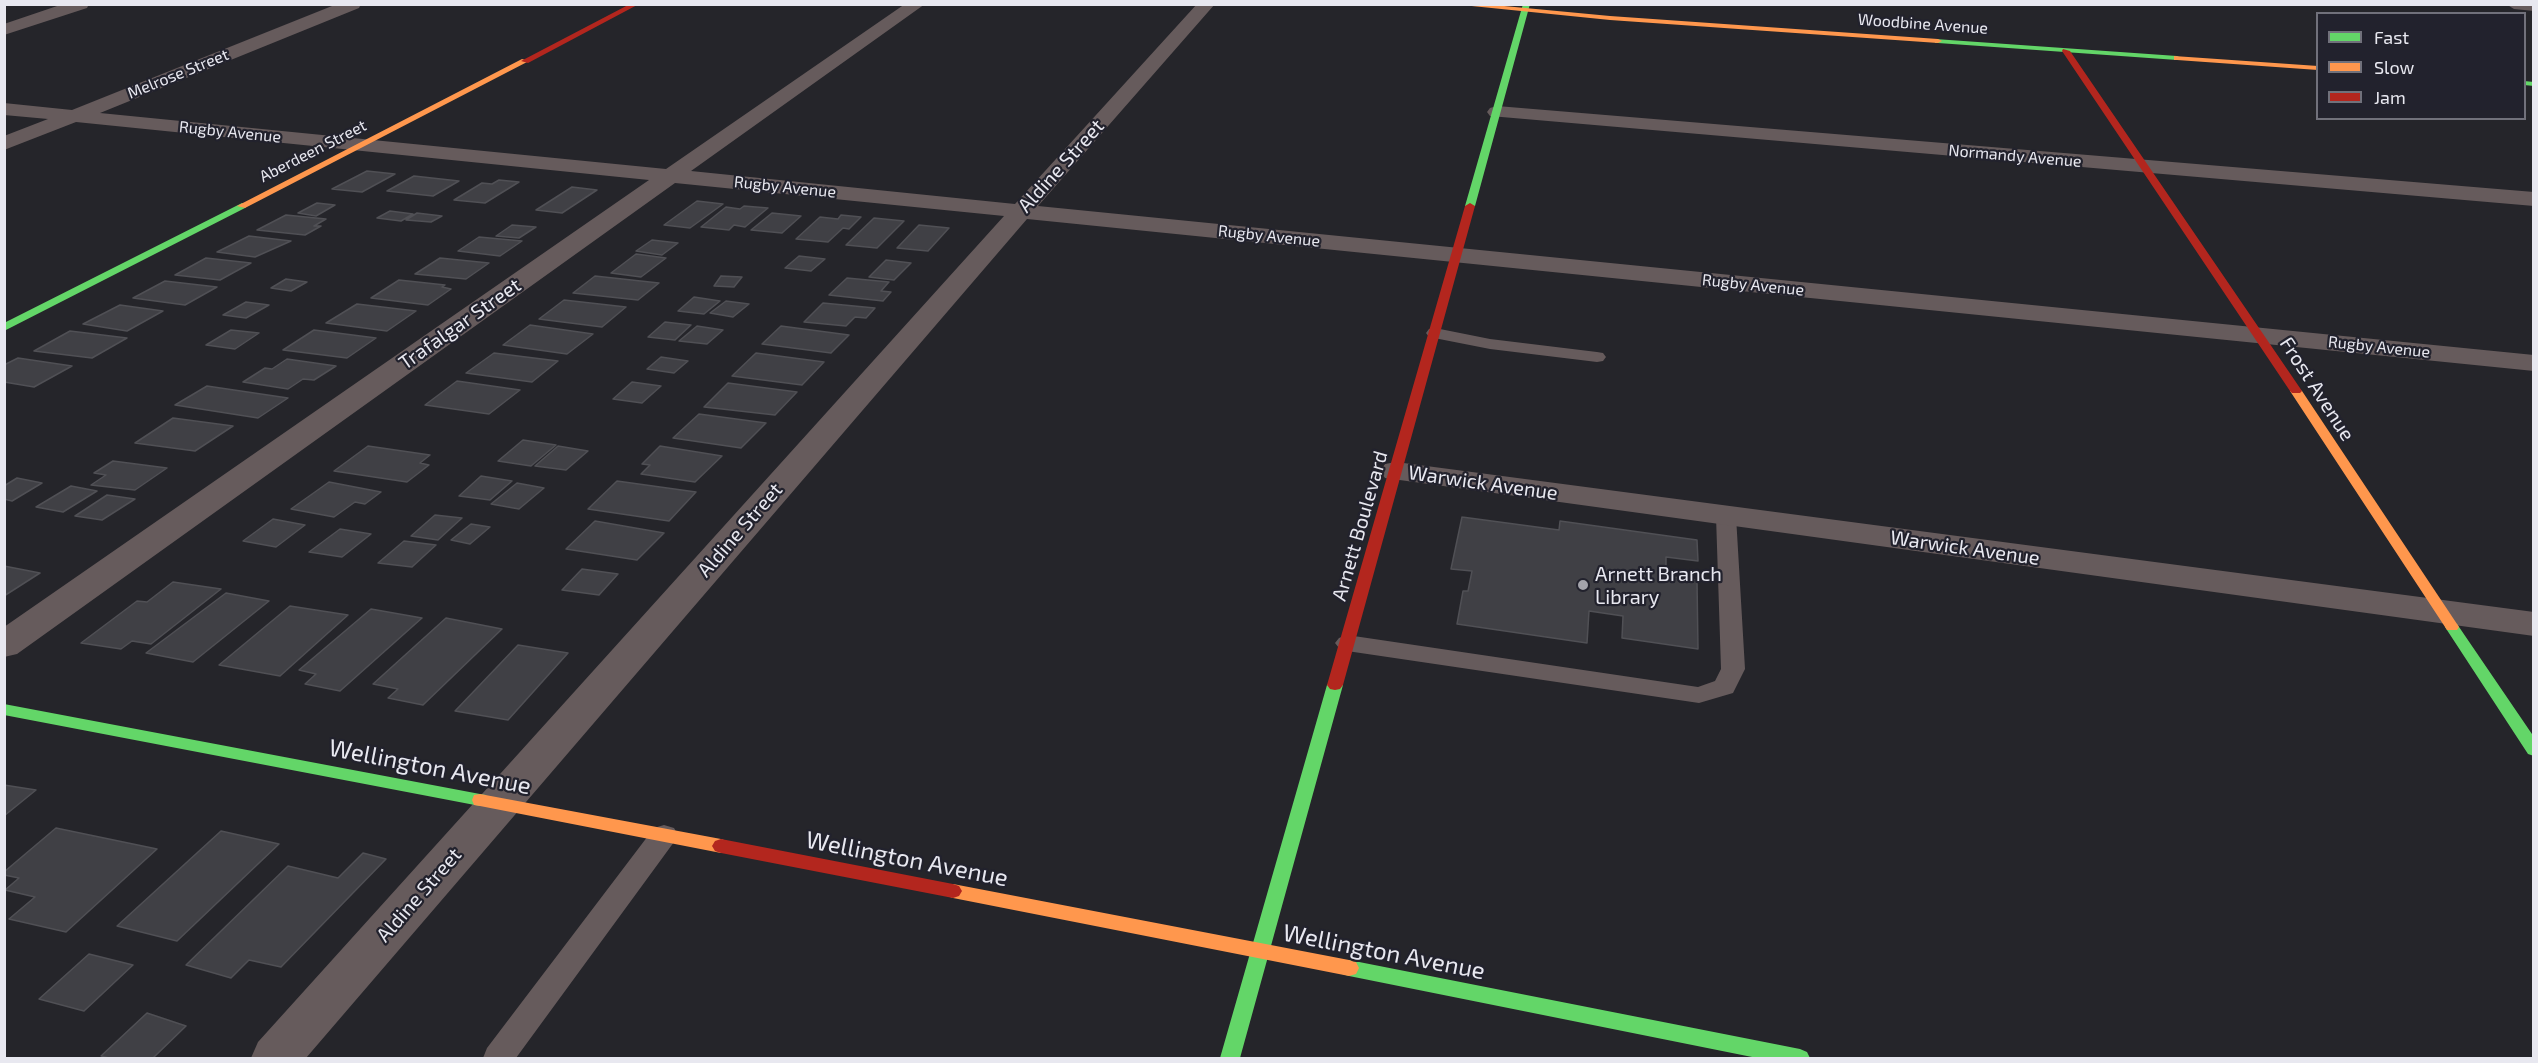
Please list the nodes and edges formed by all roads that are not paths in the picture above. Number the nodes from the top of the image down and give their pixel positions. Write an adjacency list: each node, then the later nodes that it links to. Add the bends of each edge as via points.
1 (81, 4): 10 (street)
2 (353, 4): 15 (street, Melrose Street)
3 (636, 4): 17 (street, Aberdeen Street)
4 (917, 4): 19 (street, Trafalgar Street)
5 (1207, 4): 21 (street, Aldine Street)
6 (1455, 4): 9 (street, Woodbine Avenue)
7 (2514, 4): 8 (street)
8 (2534, 6)
9 (1526, 8): 11 (street, Woodbine Avenue); 14 (street, Arnett Boulevard)
10 (4, 30)
11 (2066, 51): 12 (street, Woodbine Avenue); 18 (street, Frost Avenue)
12 (2316, 68)
13 (4, 109): 15 (street, Rugby Avenue)
14 (1497, 112): 18 (street, Normandy Avenue); 22 (street, Arnett Boulevard)
15 (74, 116): 16 (street, Melrose Street); 17 (street, Rugby Avenue)
16 (4, 144)
17 (361, 145): 19 (street, Rugby Avenue); 23 (street, Aberdeen Street)
18 (2144, 167): 20 (street, Normandy Avenue); 25 (street, Frost Avenue)
19 (670, 176): 21 (street, Rugby Avenue); 33 (street, Trafalgar Street)
20 (2534, 199)
21 (1021, 211): 22 (street, Rugby Avenue); 36 (street, Aldine Street)
22 (1456, 255): 24 (street, Arnett Boulevard); 25 (street, Rugby Avenue)
23 (4, 328)
24 (1435, 333): 26 (lane); 28 (street, Arnett Boulevard)
25 (2258, 335): 27 (street, Rugby Avenue); 30 (street, Frost Avenue)
26 (1598, 357)
27 (2534, 363)
28 (1396, 471): 29 (street, Warwick Avenue); 32 (street, Arnett Boulevard)
29 (1726, 516): 30 (street, Warwick Avenue); 32 (lane, via 1734,669 1724,687 1699,695)
30 (2442, 612): 31 (street, Warwick Avenue); 35 (street, Frost Avenue)
31 (2534, 624)
32 (1347, 643): 38 (street, Arnett Boulevard)
33 (4, 645)
34 (4, 709): 36 (street, Wellington Avenue)
35 (2534, 750)
36 (500, 804): 37 (street, Wellington Avenue); 39 (street, Aldine Street)
37 (664, 835): 38 (street, Wellington Avenue); 40 (lane)
38 (1261, 950): 41 (street, Arnett Boulevard); 42 (street, Wellington Avenue)
39 (275, 1059)
40 (498, 1059)
41 (1230, 1059)
42 (1800, 1059)

